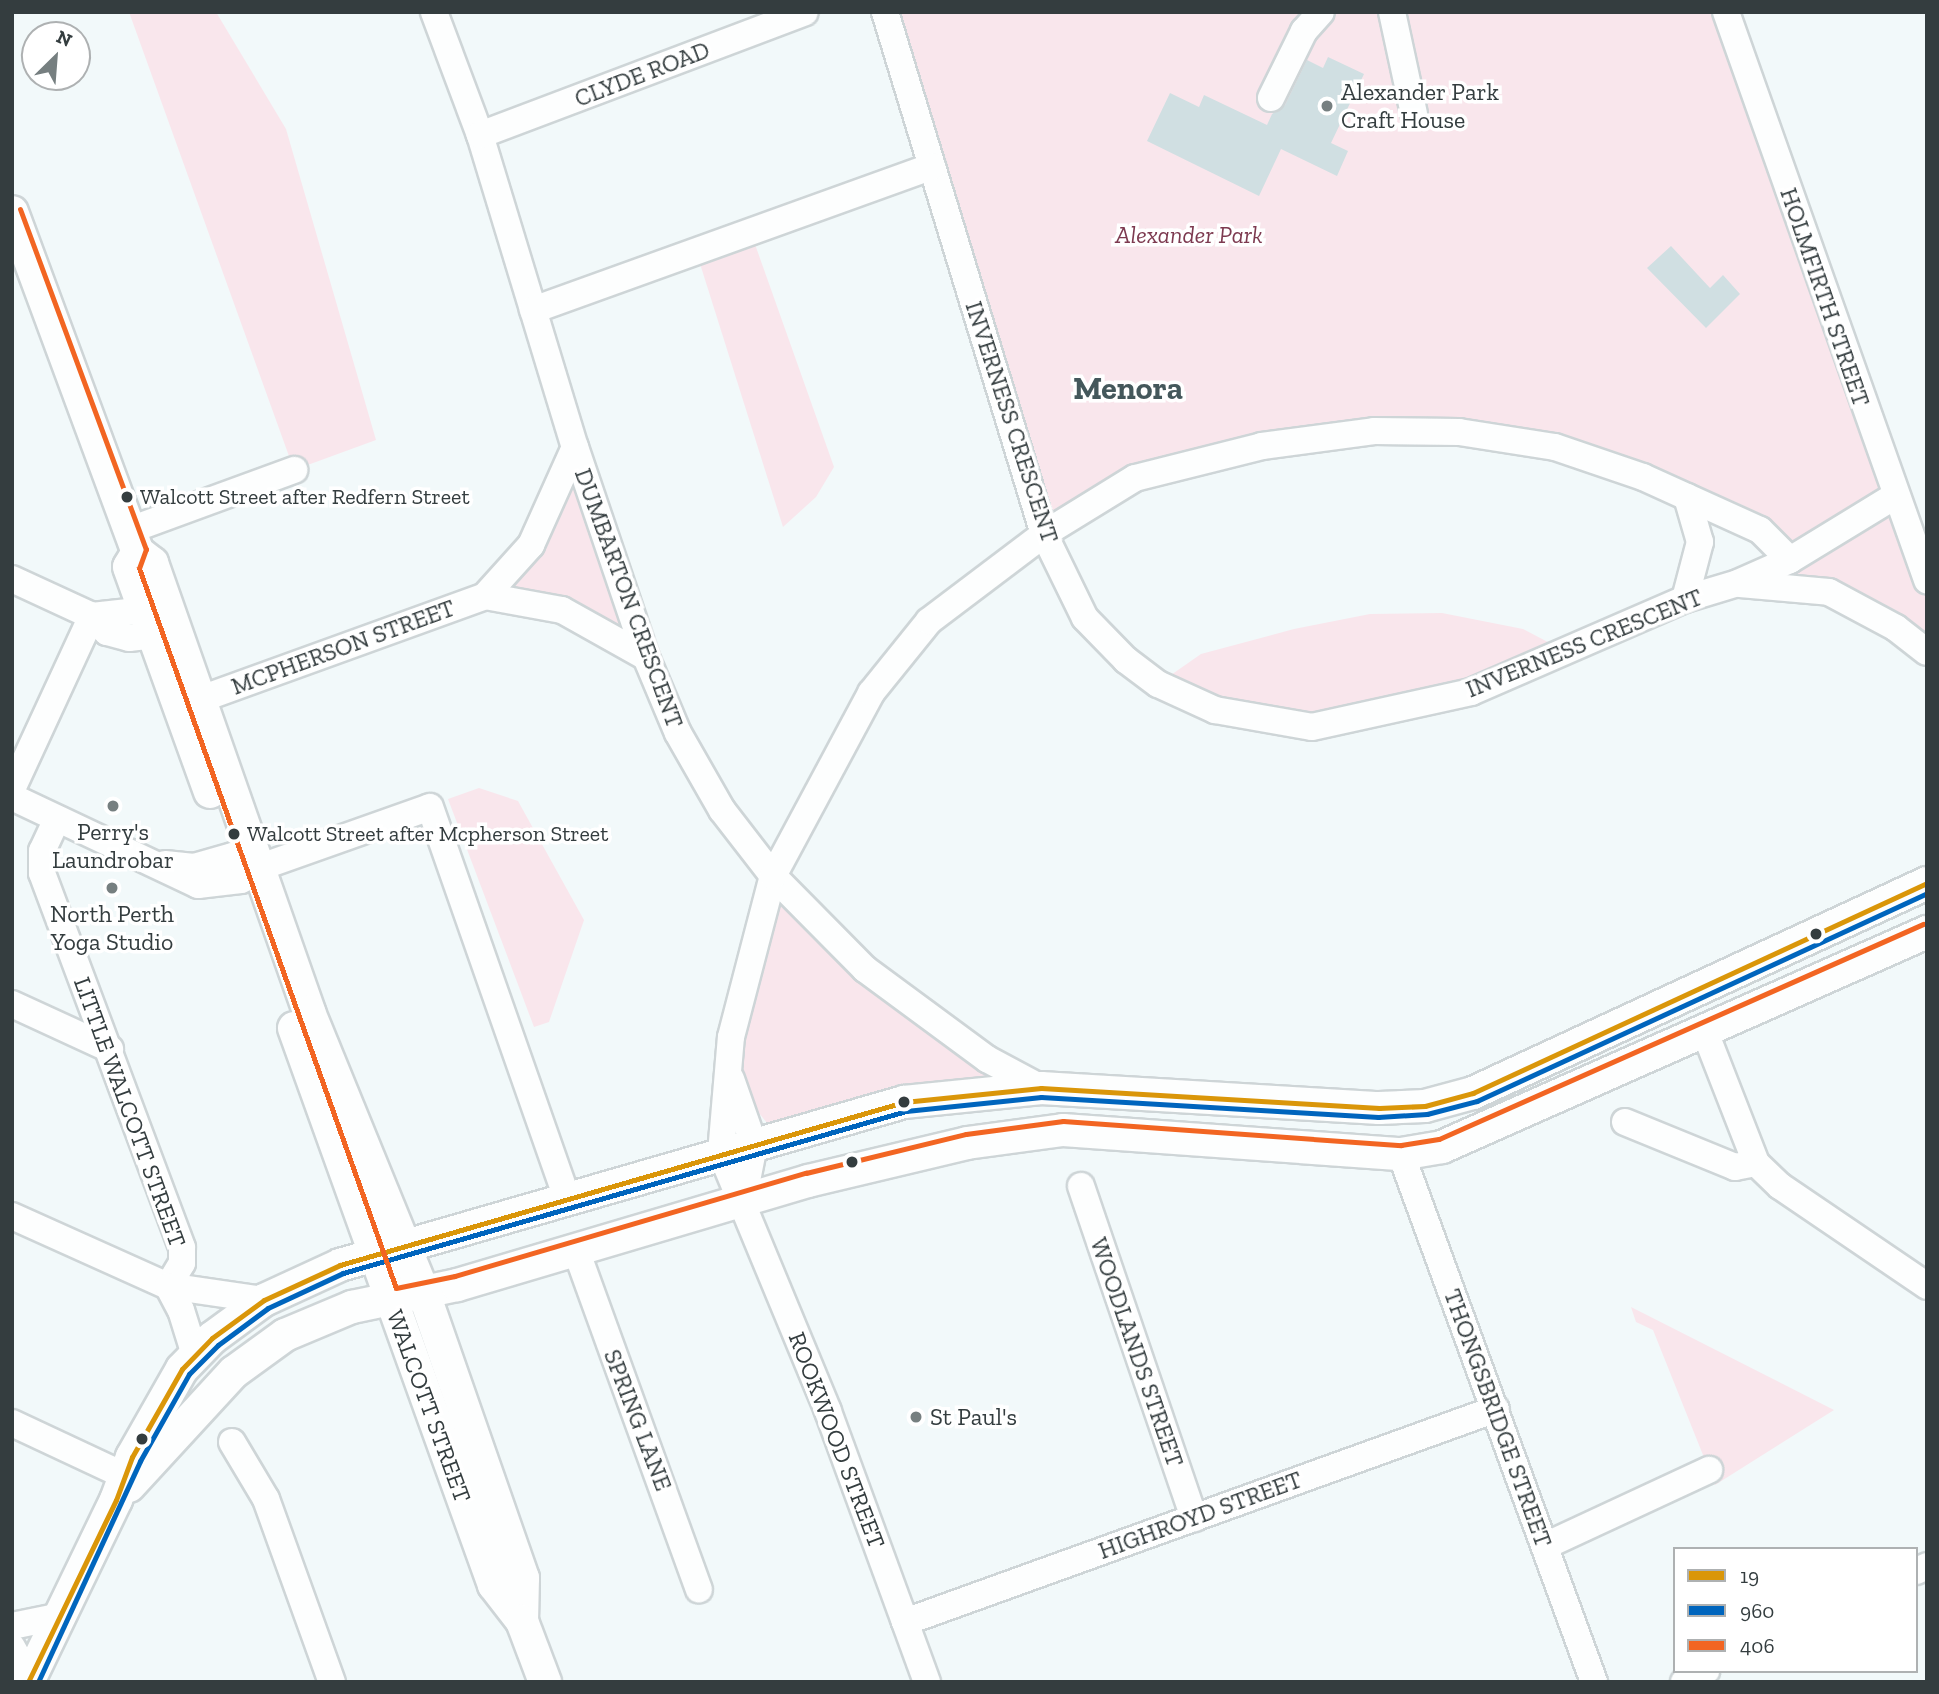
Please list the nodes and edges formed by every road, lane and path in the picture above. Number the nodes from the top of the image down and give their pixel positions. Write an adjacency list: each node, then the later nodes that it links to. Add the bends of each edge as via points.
1 (434, 12): 9 (street, DUMBARTON CRESCENT)
2 (805, 12): 9 (street, CLYDE ROAD)
3 (885, 12): 10 (street, INVERNESS CRESCENT)
4 (1321, 12): 7 (street, via 1304,31)
5 (1392, 12): 8 (street)
6 (1726, 12): 15 (street, HOLMFIRTH STREET)
7 (1271, 99)
8 (1414, 114)
9 (480, 135): 12 (street, DUMBARTON CRESCENT)
10 (932, 166): 12 (street); 17 (street, INVERNESS CRESCENT)
11 (12, 212): 18 (main road, WALCOTT STREET)
12 (533, 310): 13 (street, DUMBARTON CRESCENT)
13 (575, 447): 23 (street, MCPHERSON STREET, via 531,545); 28 (street, DUMBARTON CRESCENT)
14 (294, 470): 18 (street)
15 (1895, 496): 19 (street, INVERNESS CRESCENT); 21 (street, HOLMFIRTH STREET)
16 (1686, 497): 17 (street, via 1556,447 1459,432 1374,431 1262,446 1135,478); 19 (street, via 1760,530); 24 (street, via 1700,542)
17 (1044, 534): 24 (street, INVERNESS CRESCENT, via 1085,618 1126,660 1158,684 1214,710 1312,727 1471,692); 34 (street, via 929,621 871,693)
18 (134, 541): 26 (main road, WALCOTT STREET, via 129,567)
19 (1790, 560): 22 (street, INVERNESS CRESCENT)
20 (12, 579): 25 (street)
21 (1927, 580)
22 (1738, 583): 24 (street, INVERNESS CRESCENT); 27 (street, via 1829,592 1896,628)
23 (485, 596): 28 (street, MCPHERSON STREET, via 562,610); 29 (street, MCPHERSON STREET)
24 (1685, 599)
25 (92, 616): 26 (street, via 107,632 129,638); 30 (street)
26 (161, 621): 29 (main road, WALCOTT STREET); 33 (main road, WALCOTT STREET)
27 (1927, 652)
28 (646, 657): 34 (street, DUMBARTON CRESCENT, via 678,733 722,810)
29 (201, 699): 33 (main road, WALCOTT STREET)
30 (12, 789)
31 (12, 797): 32 (street)
32 (57, 818): 33 (street, via 198,885); 39 (street, LITTLE WALCOTT STREET, via 41,851 42,873)
33 (244, 868): 48 (street, via 430,807); 51 (main road, WALCOTT STREET); 53 (main road, WALCOTT STREET)
34 (773, 876): 40 (street, via 731,1037); 41 (street, DUMBARTON CRESCENT, via 865,969 987,1059)
35 (1927, 883): 41 (main road, via 1473,1093 1425,1106 1379,1108)
36 (1927, 932): 38 (main road)
37 (12, 1004): 39 (street)
38 (1705, 1032): 45 (main road, via 1442,1147); 46 (street)
39 (110, 1049): 54 (street, LITTLE WALCOTT STREET, via 182,1248 182,1263)
40 (730, 1077): 43 (street); 44 (street)
41 (1041, 1087): 43 (main road, via 904,1102)
42 (1625, 1122): 46 (street, via 1735,1167)
43 (754, 1145): 44 (main road); 49 (street)
44 (721, 1153): 48 (main road); 49 (street, ROOKWOOD STREET)
45 (1401, 1154): 49 (main road, via 1063,1130 967,1143); 60 (street, THONGSBRIDGE STREET)
46 (1756, 1163): 55 (street, via 1780,1186)
47 (1081, 1186): 65 (street, WOODLANDS STREET)
48 (568, 1200): 51 (main road)
49 (743, 1200): 52 (main road); 70 (street, ROOKWOOD STREET, via 828,1411)
50 (12, 1216): 54 (street)
51 (406, 1246): 53 (main road); 56 (main road, WALCOTT STREET)
52 (576, 1250): 56 (main road); 67 (street, SPRING LANE)
53 (373, 1254): 57 (main road, WALCOTT STREET); 58 (main road)
54 (168, 1286): 58 (street); 59 (street)
55 (1927, 1286)
56 (423, 1291): 57 (main road); 69 (main road, WALCOTT STREET, via 523,1578)
57 (390, 1298): 64 (main road, via 352,1307 270,1344 234,1372); 69 (main road, WALCOTT STREET, via 494,1585)
58 (264, 1300): 59 (main road)
59 (195, 1355): 64 (main road, via 168,1388)
60 (1496, 1409): 65 (street, HIGHROYD STREET); 66 (street, THONGSBRIDGE STREET)
61 (12, 1423): 64 (street)
62 (232, 1442): 75 (street, via 267,1499)
63 (1709, 1470): 66 (street)
64 (120, 1488): 68 (main road)
65 (1194, 1518): 70 (street, HIGHROYD STREET)
66 (1545, 1546): 78 (street, THONGSBRIDGE STREET)
67 (699, 1589)
68 (61, 1616): 71 (street); 74 (main road)
69 (522, 1621): 76 (main road, WALCOTT STREET)
70 (905, 1622): 77 (street, ROOKWOOD STREET)
71 (12, 1626)
72 (12, 1647): 74 (street)
73 (1702, 1673): 79 (street)
74 (29, 1680)
75 (332, 1682)
76 (545, 1682)
77 (927, 1682)
78 (1594, 1682)
79 (1684, 1682)

